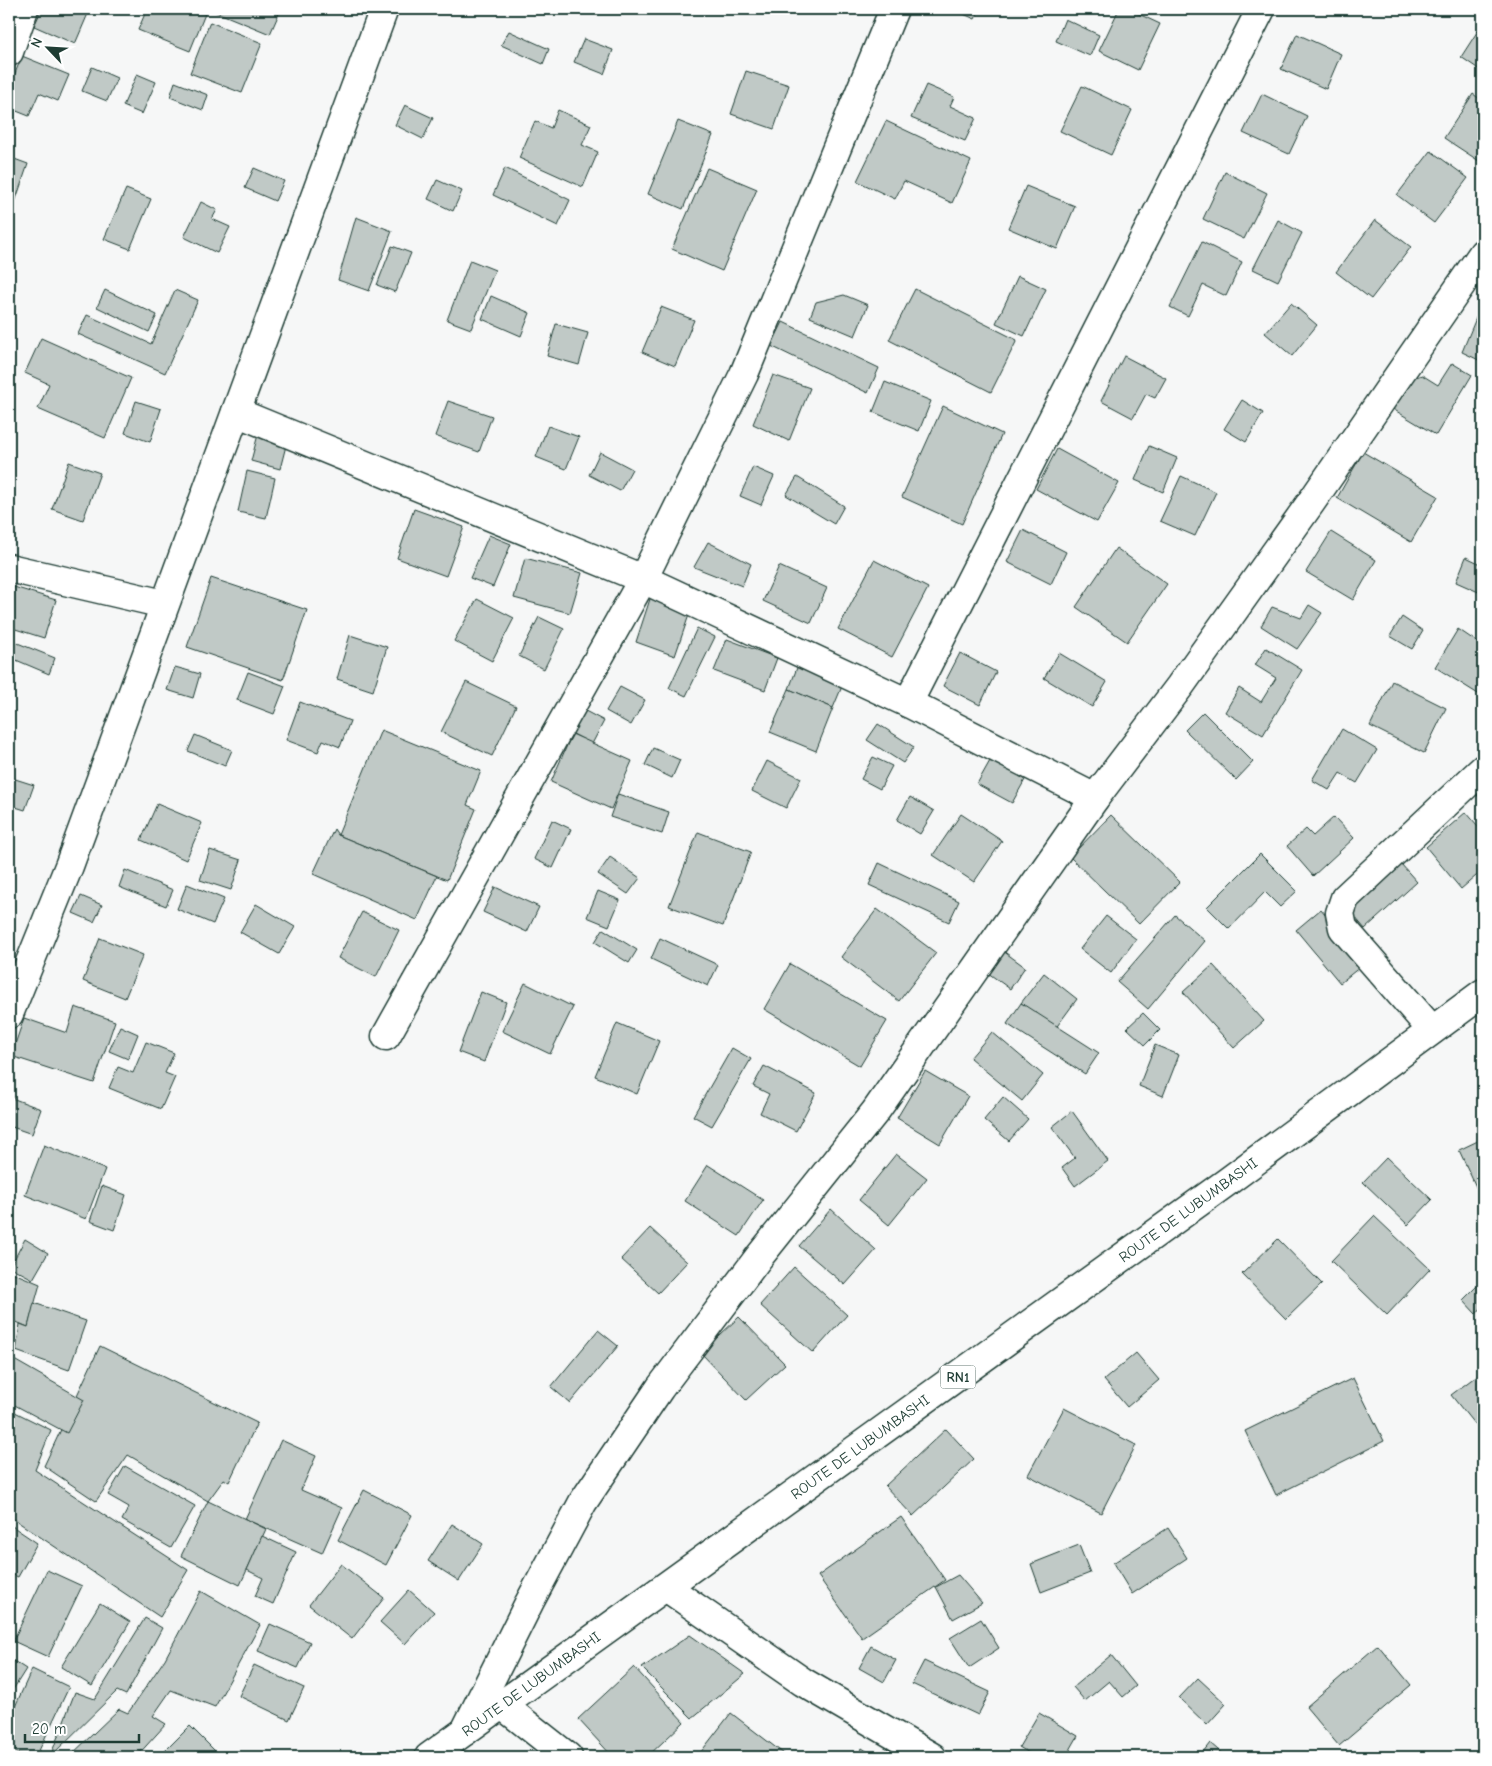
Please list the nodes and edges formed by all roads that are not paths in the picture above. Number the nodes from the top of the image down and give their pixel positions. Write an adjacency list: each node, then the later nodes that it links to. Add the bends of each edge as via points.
1 (24, 9): 5 (main road)
2 (384, 9): 7 (main road)
3 (894, 9): 9 (main road, via 744,374)
4 (1261, 9): 11 (main road)
5 (9, 52)
6 (1483, 253): 13 (main road, via 1312,501 1180,686)
7 (236, 412): 9 (main road); 10 (main road)
8 (9, 568): 10 (main road)
9 (644, 579): 11 (main road); 17 (main road)
10 (164, 604): 15 (main road, via 69,866)
11 (908, 704): 13 (main road)
12 (1483, 770): 16 (main road, via 1345,898 1340,913 1343,928)
13 (1095, 798): 20 (main road, via 875,1112 759,1257 649,1404 583,1502)
14 (1483, 993): 16 (main road, ROUTE DE LUBUMBASHI / RN1)
15 (9, 1014)
16 (1432, 1030): 18 (main road, ROUTE DE LUBUMBASHI / RN1, via 1219,1188)
17 (386, 1036)
18 (666, 1587): 19 (main road, ROUTE DE LUBUMBASHI / RN1); 23 (main road, via 803,1682)
19 (502, 1705): 20 (main road, ROUTE DE LUBUMBASHI / RN1); 22 (main road)
20 (465, 1731): 21 (main road, ROUTE DE LUBUMBASHI / RN1)
21 (429, 1757)
22 (568, 1757)
23 (932, 1757)

